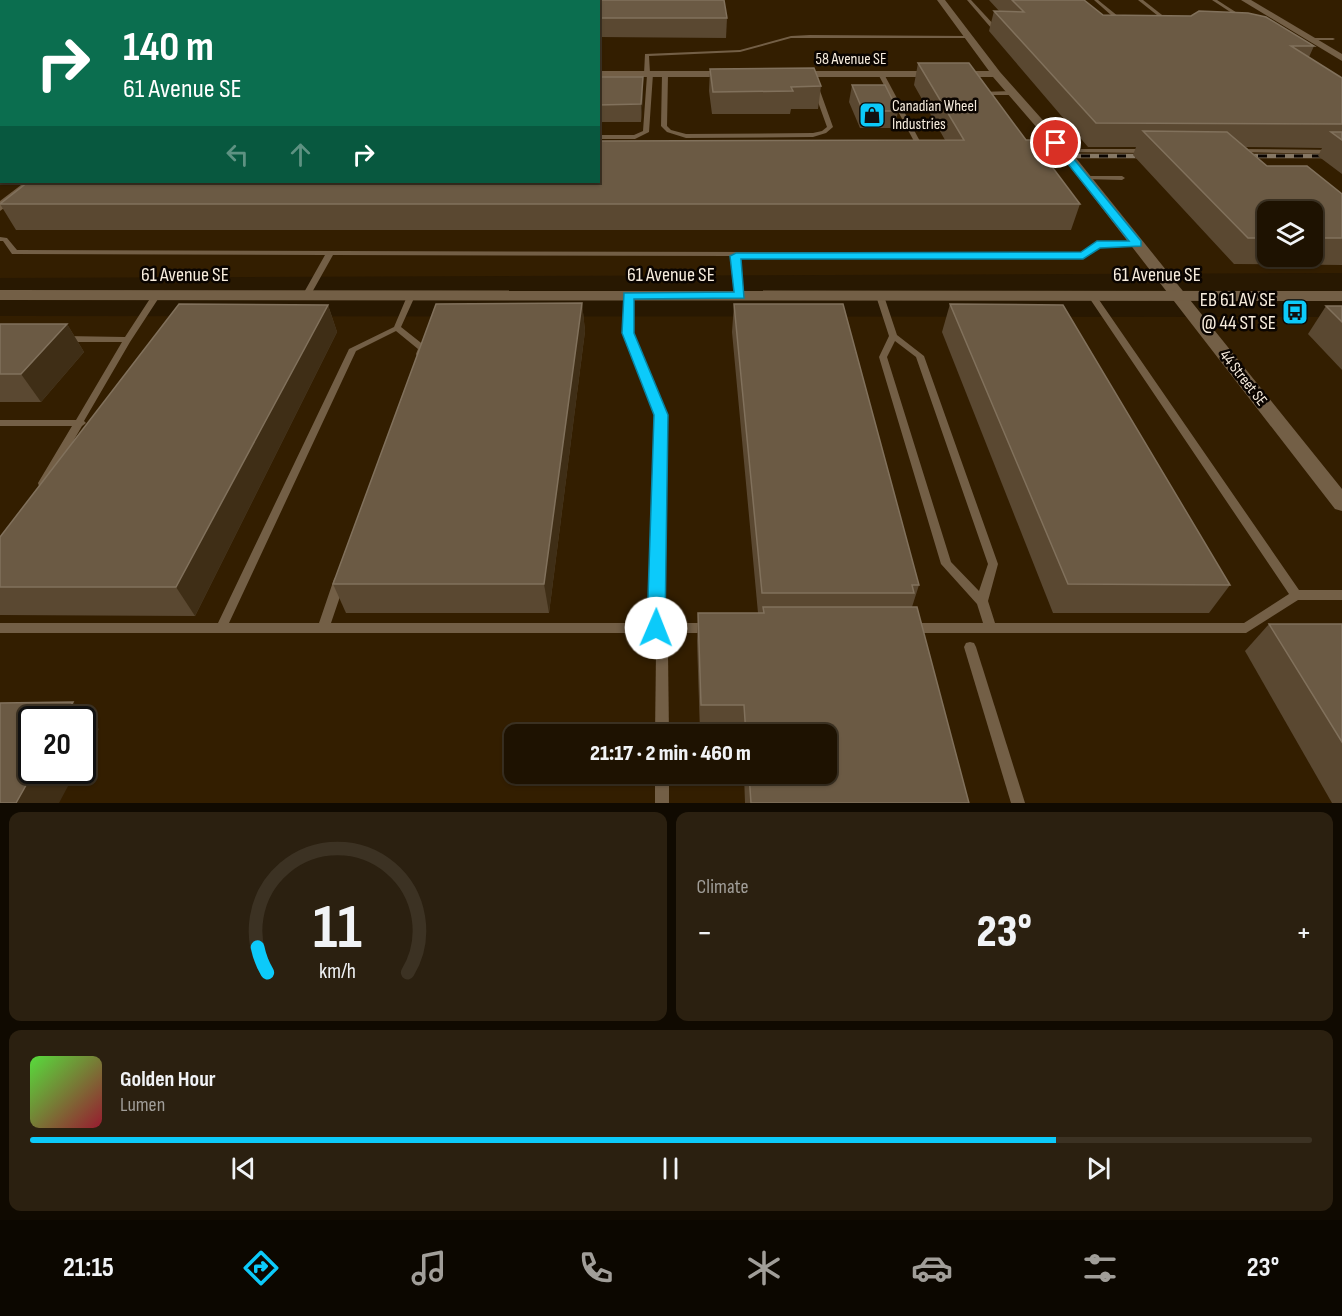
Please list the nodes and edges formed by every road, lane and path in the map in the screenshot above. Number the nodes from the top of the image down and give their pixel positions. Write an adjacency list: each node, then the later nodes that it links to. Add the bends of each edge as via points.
1 (941, 0): 13 (street, 44 Street SE)
2 (969, 0): 11 (lane)
3 (1096, 0): 12 (lane)
4 (1140, 0): 8 (lane)
5 (1214, 0): 7 (lane)
6 (1245, 0): 10 (street)
7 (1245, 19)
8 (1172, 24)
9 (1269, 24): 10 (lane)
10 (1285, 24): 14 (street)
11 (994, 28)
12 (1129, 28)
13 (968, 37): 18 (lane, via 791,37 740,51 647,55); 23 (street, 44 Street SE)
14 (1310, 39): 15 (lane); 16 (street)
15 (1333, 39)
16 (1342, 58)
17 (600, 74): 18 (street)
18 (649, 74): 19 (street); 27 (lane, via 646,132 635,137)
19 (665, 74): 20 (street); 24 (lane, via 664,126 686,136 824,132 830,127)
20 (743, 74)
21 (777, 74): 24 (street, 58 Avenue SE)
22 (881, 74): 23 (street, 58 Avenue SE); 24 (street, 58 Avenue SE); 29 (lane)
23 (996, 74): 25 (street, 44 Street SE)
24 (811, 75)
25 (1013, 93): 26 (lane, via 976,92); 30 (street, 44 Street SE)
26 (984, 103)
27 (600, 137)
28 (1012, 141): 30 (lane)
29 (919, 144)
30 (1060, 147): 31 (lane); 34 (street, 44 Street SE)
31 (1158, 151)
32 (1227, 151): 33 (lane)
33 (1342, 152)
34 (1085, 178): 35 (lane); 39 (street, 44 Street SE)
35 (1122, 178)
36 (31, 183): 37 (street)
37 (0, 207)
38 (0, 239): 40 (lane, via 5,239 15,252)
39 (1137, 244): 41 (lane, via 1097,244 1083,255); 50 (street, 44 Street SE)
40 (329, 255): 41 (lane); 44 (lane)
41 (736, 256): 47 (lane)
42 (0, 296): 43 (street, 61 Avenue SE)
43 (156, 296): 44 (street, 61 Avenue SE); 55 (lane)
44 (306, 296): 45 (street, 61 Avenue SE)
45 (411, 296): 46 (street, 61 Avenue SE); 52 (lane)
46 (628, 296): 47 (street, 61 Avenue SE); 68 (lane, via 628,333 661,415)
47 (740, 296): 48 (street, 61 Avenue SE)
48 (880, 296): 49 (street, 61 Avenue SE); 53 (lane)
49 (1092, 296): 50 (street, 61 Avenue SE); 62 (lane)
50 (1179, 296): 51 (street, 61 Avenue SE); 60 (street, 44 Street SE)
51 (1342, 296)
52 (397, 328): 56 (lane, via 422,348); 66 (lane, via 353,349)
53 (893, 336): 64 (lane, via 883,357 946,564); 64 (lane, via 920,356 993,564)
54 (57, 339): 55 (lane)
55 (125, 340): 58 (lane)
56 (414, 370)
57 (0, 423): 58 (lane)
58 (81, 423): 59 (lane)
59 (40, 488)
60 (1342, 503)
61 (342, 572): 67 (lane)
62 (1296, 595): 63 (lane); 71 (lane, via 1246,628)
63 (1342, 595)
64 (982, 601): 71 (lane)
65 (0, 628): 66 (lane)
66 (221, 628): 67 (lane)
67 (322, 628): 68 (lane)
68 (656, 628): 69 (lane)
69 (728, 628)
70 (895, 628): 71 (lane)
71 (991, 628)
72 (970, 647): 77 (lane)
73 (662, 653): 74 (lane)
74 (662, 724)
75 (662, 784): 76 (lane)
76 (662, 803)
77 (1018, 803)

